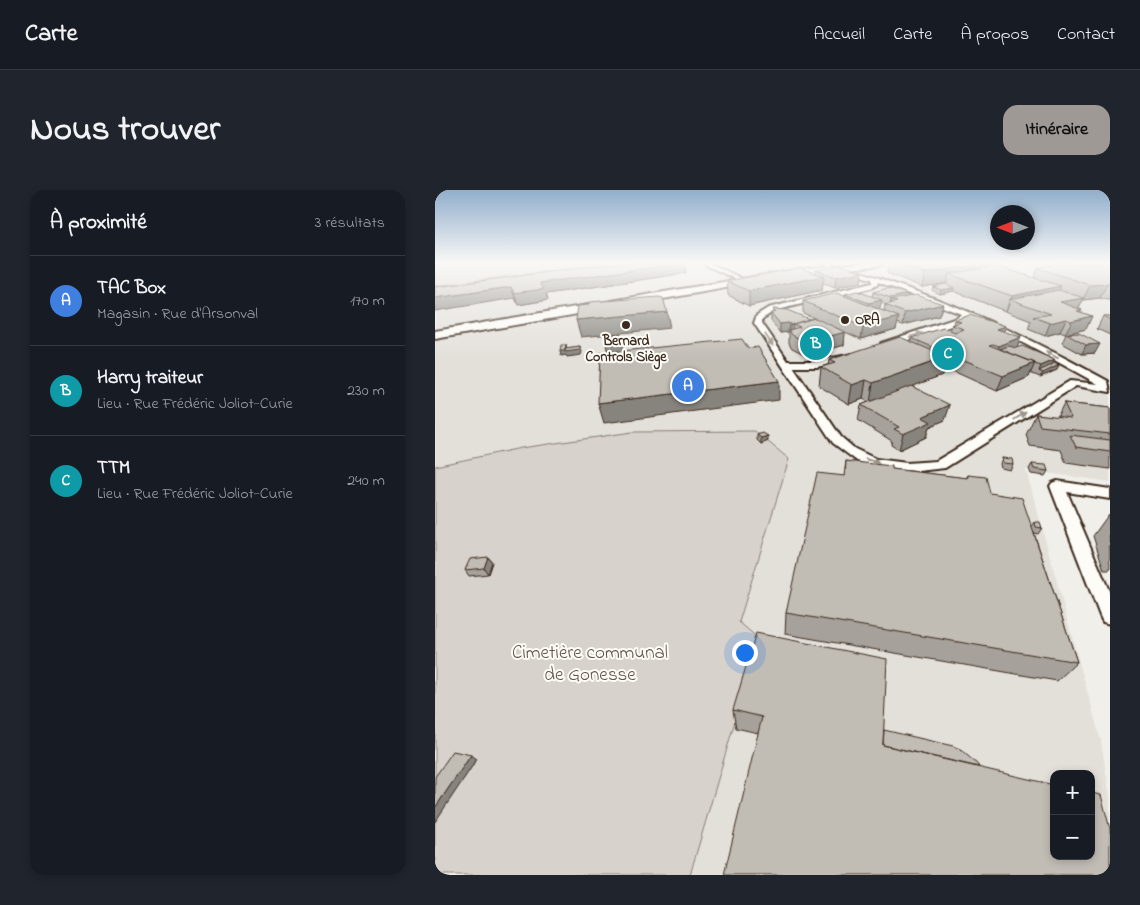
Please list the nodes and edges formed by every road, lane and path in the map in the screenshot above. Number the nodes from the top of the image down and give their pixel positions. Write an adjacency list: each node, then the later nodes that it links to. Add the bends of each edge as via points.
1 (639, 295): 6 (main road)
2 (659, 295): 7 (main road)
3 (825, 295): 8 (street, one-way to 8, via 780,307 761,314 757,319)
4 (920, 295): 5 (street)
5 (966, 314): 8 (street, one-way to 5, via 825,364 960,320); 9 (street, one-way to 5)
6 (435, 330)
7 (435, 335)
8 (785, 363): 10 (street, one-way to 10, via 837,440 853,453 877,463 914,467 940,465)
9 (1080, 370): 10 (street); 11 (street)
10 (1074, 383): 11 (street)
11 (1110, 388)
12 (1110, 494): 13 (street, via 1057,486)
13 (1110, 616)

